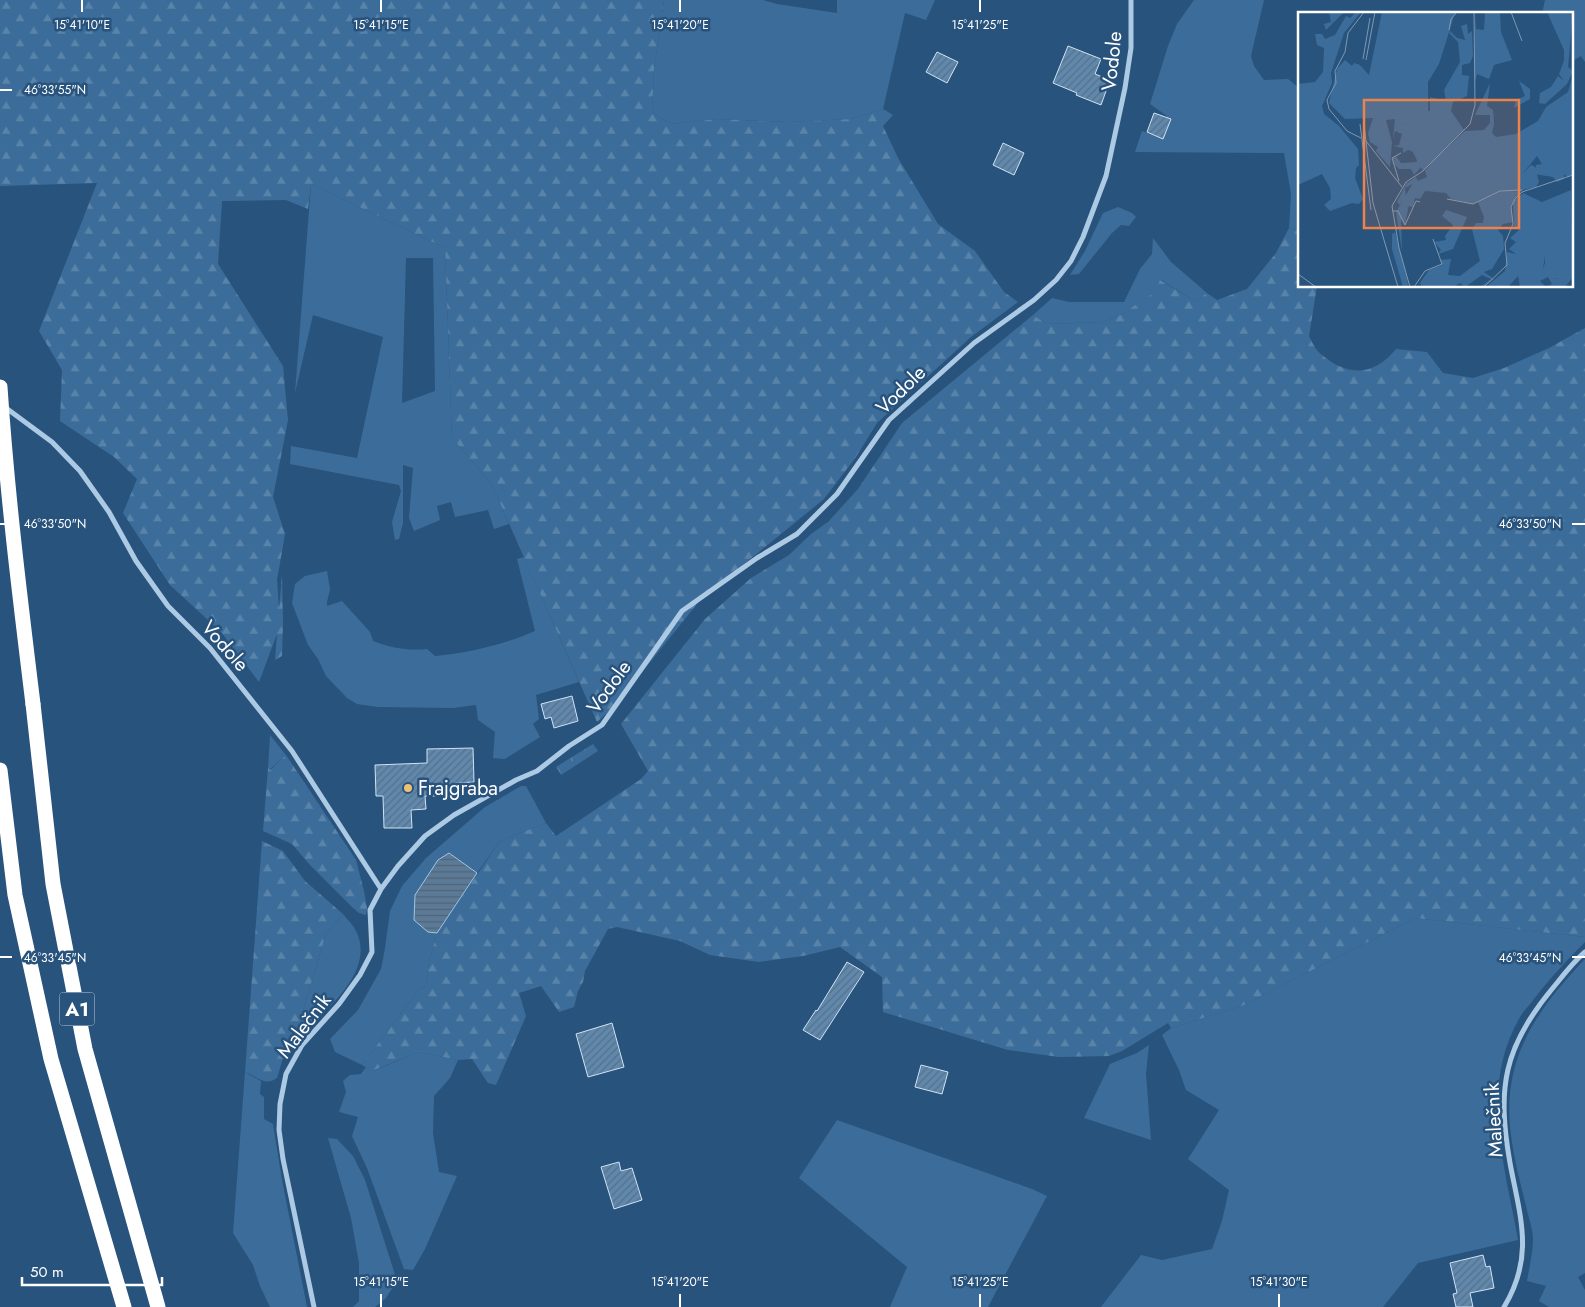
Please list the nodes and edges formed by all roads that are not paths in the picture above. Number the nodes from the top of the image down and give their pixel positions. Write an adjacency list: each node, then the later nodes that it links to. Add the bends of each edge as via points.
1 (1131, 0): 5 (street, Vodole, via 1131,48 1106,176 1083,237 1071,261 1056,280 974,343 889,420 837,494 797,534 756,558 682,611 602,725 537,771 454,815 425,836)
2 (0, 387): 8 (highway, A1, bridge, via 16,567 52,884 85,1049)
3 (0, 405): 5 (street, Vodole, via 52,442 80,471 109,512 136,562 168,606 210,648 292,751)
4 (0, 770): 7 (highway, A1, via 15,895 51,1059)
5 (382, 889): 9 (street, Malečnik, via 370,910 372,952 339,1004 302,1045 286,1074 280,1104 283,1159)
6 (1585, 952): 10 (street, Malečnik, via 1536,1008 1510,1059 1504,1113 1524,1251)
7 (124, 1307)
8 (158, 1307)
9 (314, 1307)
10 (1504, 1307)

